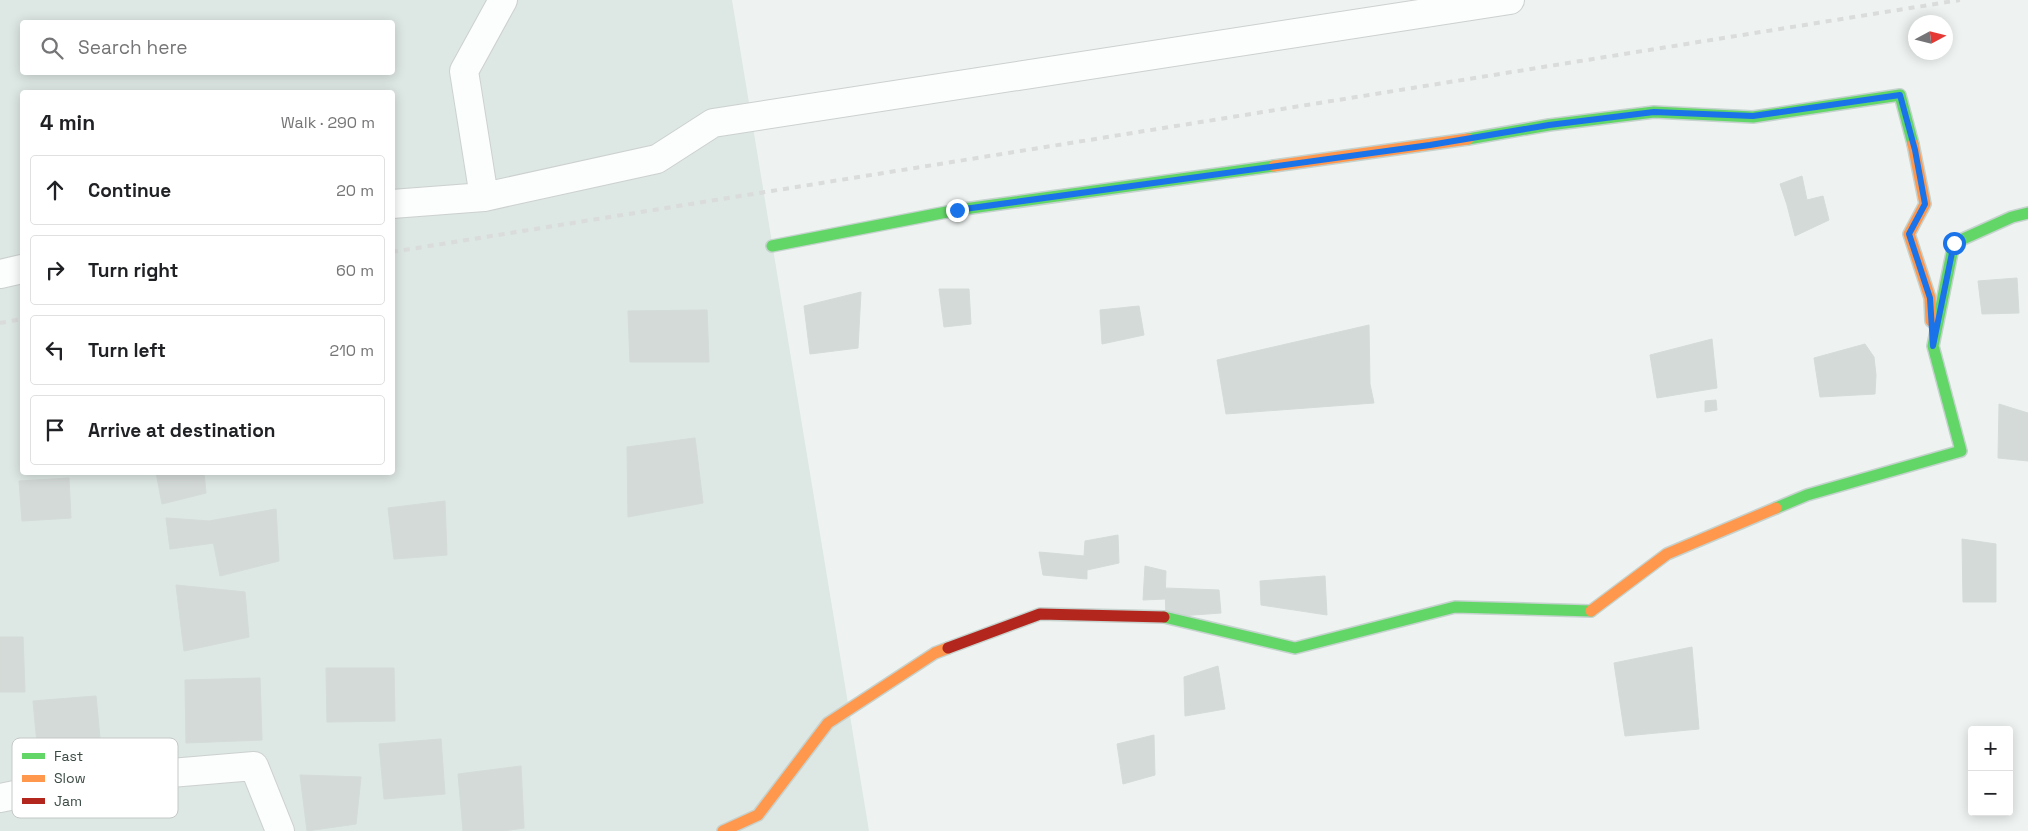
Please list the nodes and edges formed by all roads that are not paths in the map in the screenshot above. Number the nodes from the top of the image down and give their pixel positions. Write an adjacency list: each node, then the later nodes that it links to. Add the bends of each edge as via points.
1 (503, 0): 3 (street, via 464,71)
2 (1510, 0): 3 (street, via 713,123 657,158)
3 (484, 197): 4 (street)
4 (395, 204)
5 (2028, 213): 9 (street, via 1954,243)
6 (772, 246): 9 (street, via 957,210 1430,145 1549,125 1654,112 1753,116 1900,95 1925,204 1909,234 1930,298)
7 (20, 269): 8 (street)
8 (0, 274)
9 (1933, 346): 12 (street, via 1961,451 1807,495 1668,554 1592,611 1455,607 1295,648 1166,617 1040,614 935,653 828,723 758,815)
10 (178, 772): 11 (street, via 254,766)
11 (280, 831)
12 (723, 831)

